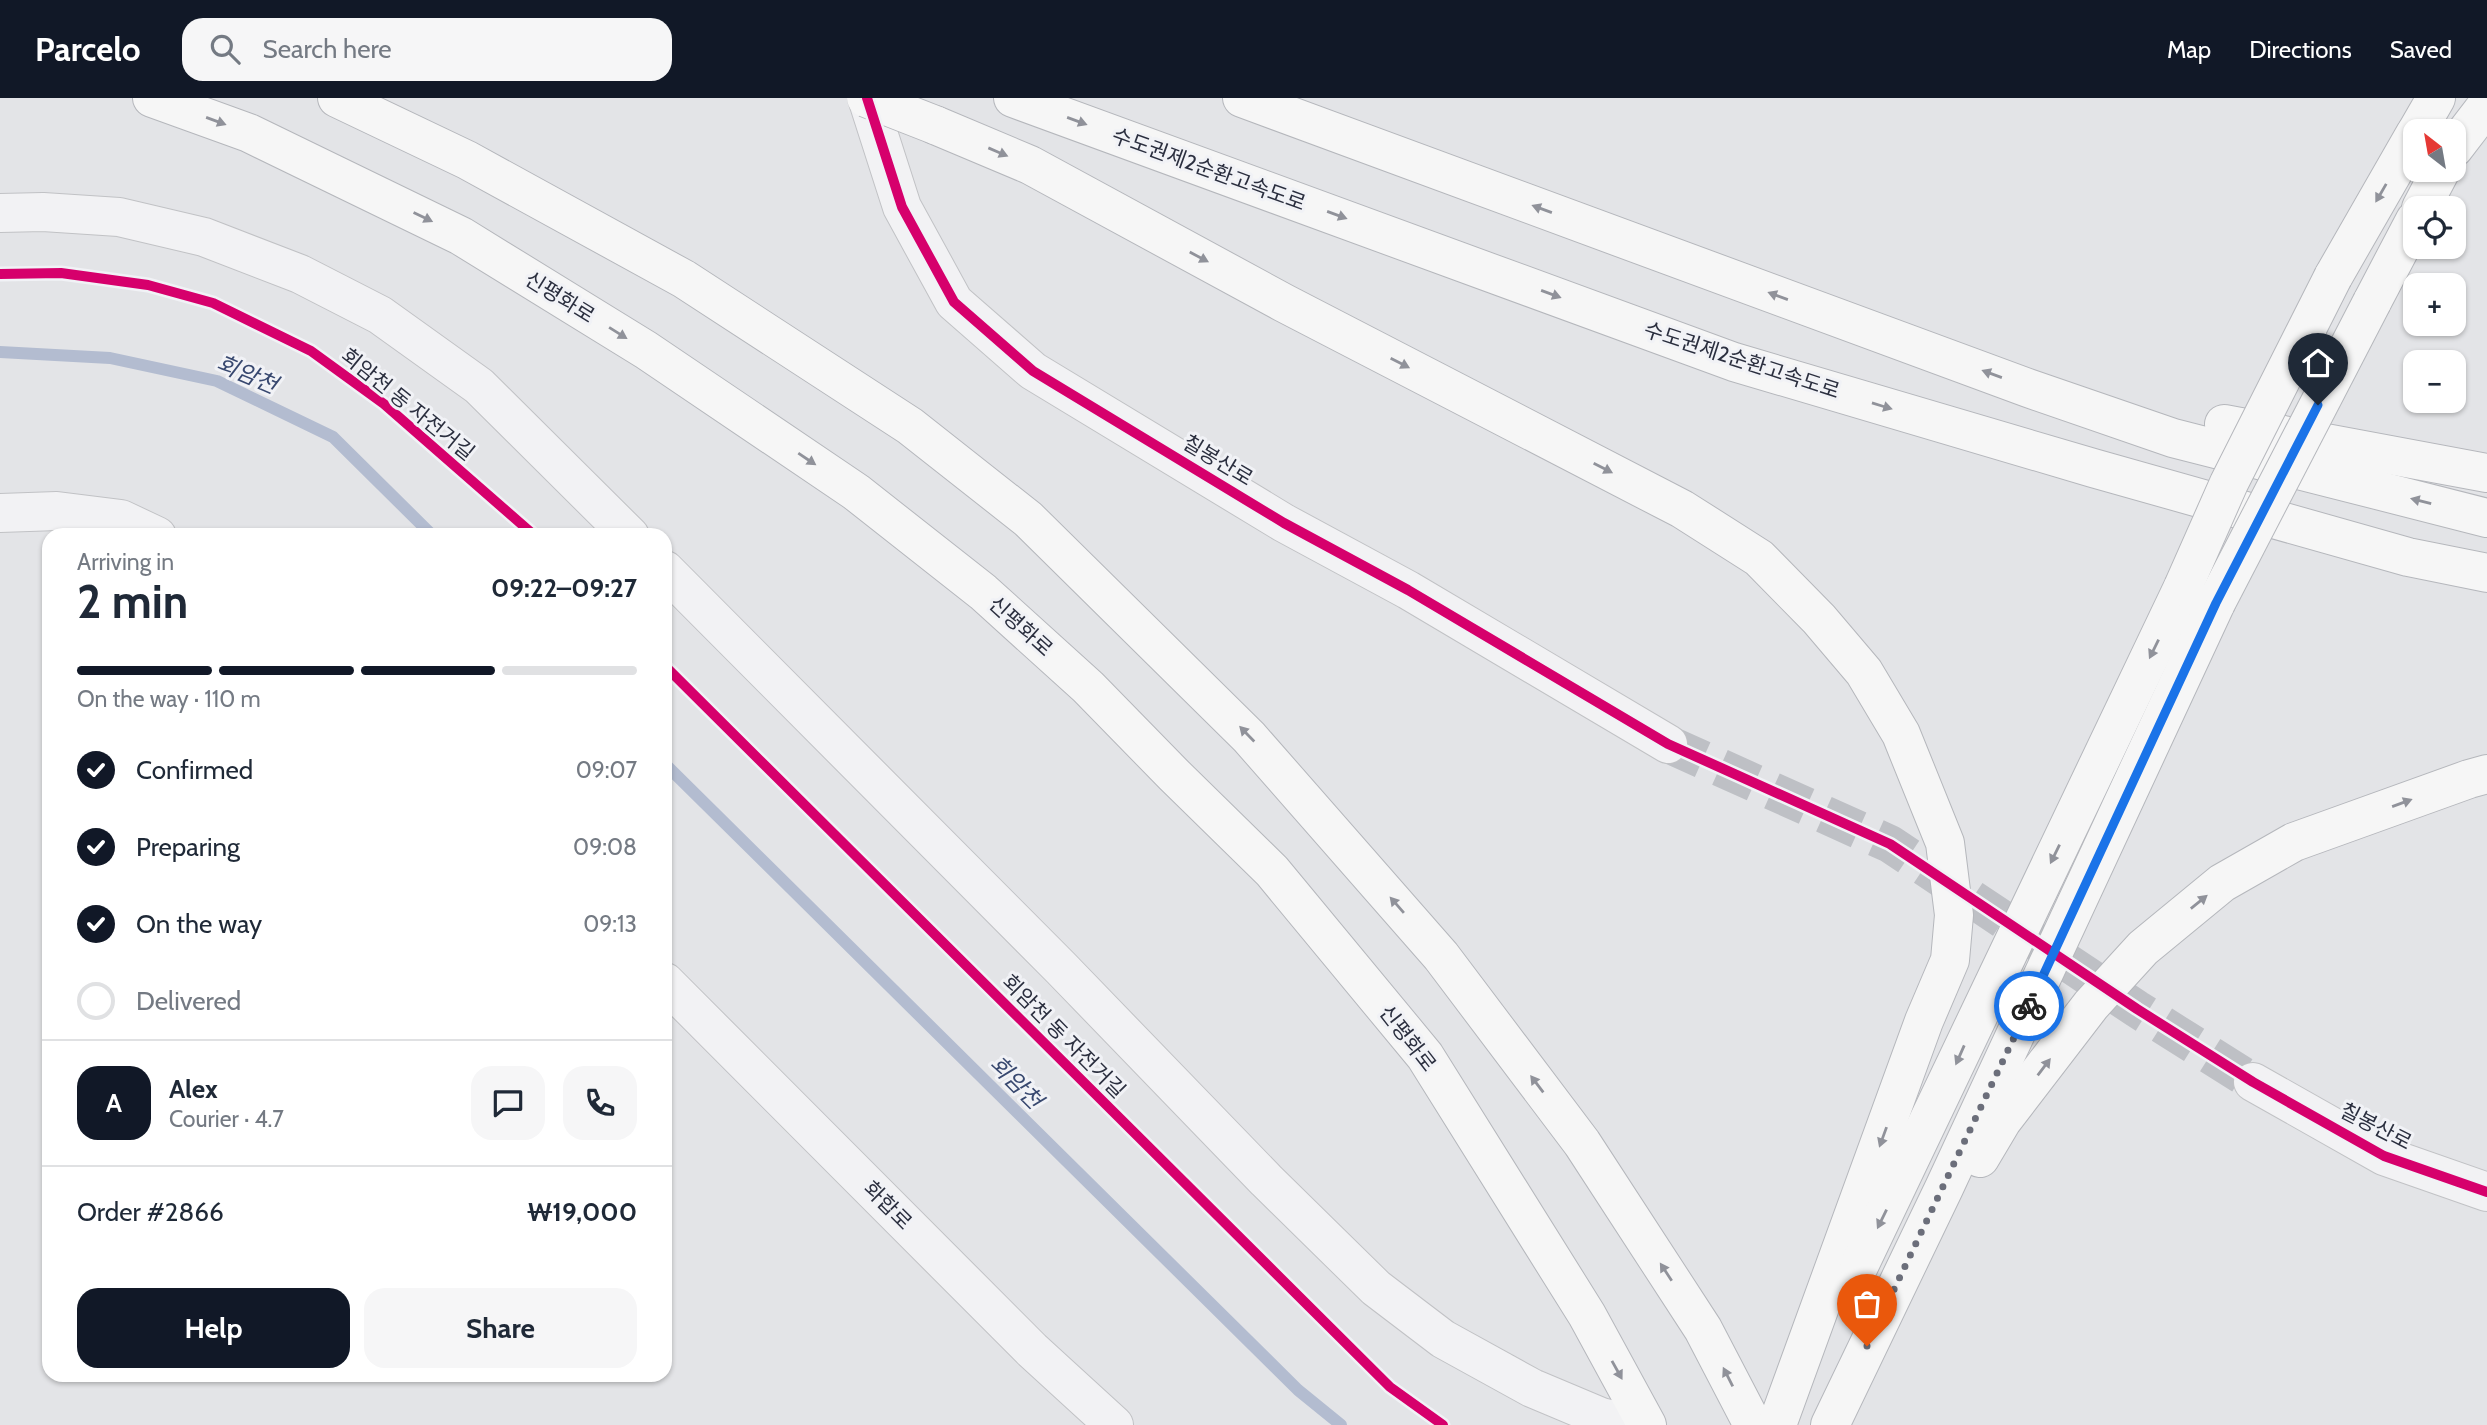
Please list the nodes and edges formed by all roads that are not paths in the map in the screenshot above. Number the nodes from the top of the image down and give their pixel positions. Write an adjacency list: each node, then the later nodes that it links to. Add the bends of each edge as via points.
1 (152, 98): 30 (highway, 신평화로, one-way to 30, via 249,133 461,236 646,350 856,492 983,592 1088,687 1272,871 1425,1056 1587,1315)
2 (337, 98): 31 (highway, one-way to 2, via 1703,1329 1581,1143 1441,956 1250,737 1028,519 910,426 684,279 467,160)
3 (866, 98): 22 (street, 칠봉산로, via 902,207 954,302 1033,371 1284,523 1408,590); 32 (highway, one-way to 32, bridge, via 1030,165 1284,303 1682,509 1759,558 1864,672 1901,734 1945,843 1954,915 1950,960)
4 (1013, 98): 19 (highway, 수도권제2순환고속도로, one-way to 19, via 1734,362 2395,554)
5 (1242, 98): 13 (highway, one-way to 5)
6 (2436, 98): 8 (highway)
7 (2487, 104): 9 (highway)
8 (2424, 119)
9 (2466, 132)
10 (2403, 156): 21 (highway, one-way to 21, bridge, via 2333,277 2229,483)
11 (0, 213): 18 (street, via 119,217 204,237 312,280 380,315 479,386)
12 (2403, 243): 21 (highway, bridge)
13 (2028, 388): 14 (highway); 16 (highway, one-way to 13, via 2173,438)
14 (2487, 473)
15 (0, 513): 17 (street, via 57,511 121,519)
16 (2487, 518)
17 (140, 528)
18 (622, 528)
19 (2487, 573)
20 (672, 577): 29 (street, via 1376,1288 1443,1339 1532,1388 1601,1417)
21 (2199, 595): 26 (highway); 33 (highway, one-way to 33, via 1944,1091)
22 (1668, 744)
23 (2487, 774): 26 (highway, one-way to 23, via 2143,948 2222,883 2294,842)
24 (672, 989): 28 (street, 화합로, via 1032,1350)
25 (2253, 1082): 27 (street, 칠봉산로, via 2385,1156)
26 (1991, 1116): 34 (highway)
27 (2487, 1192)
28 (1114, 1425)
29 (1639, 1425)
30 (1647, 1425)
31 (1753, 1425)
32 (1777, 1425)
33 (1782, 1425)
34 (1829, 1425)

